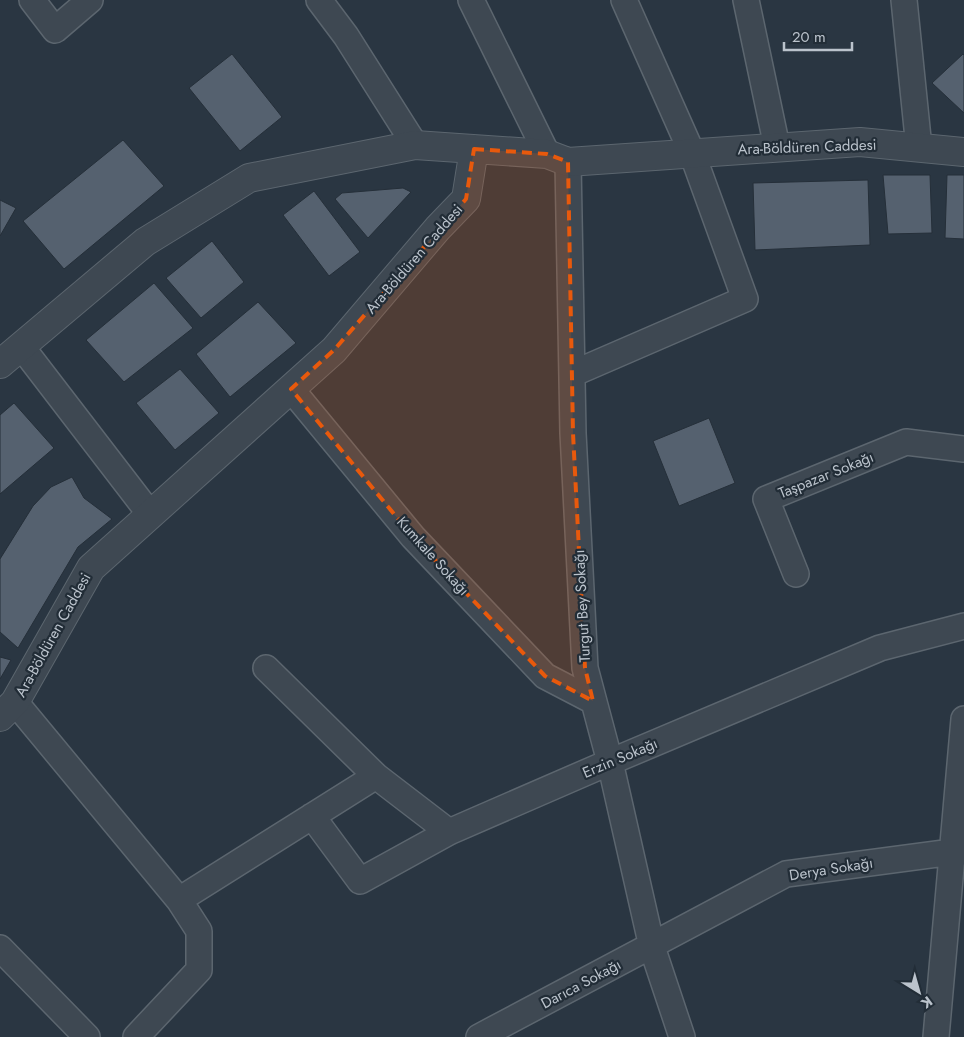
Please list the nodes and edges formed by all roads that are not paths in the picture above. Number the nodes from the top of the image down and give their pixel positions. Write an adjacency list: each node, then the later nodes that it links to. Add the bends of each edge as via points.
1 (32, 0): 2 (street, via 55,30)
2 (90, 0)
3 (319, 0): 8 (street, via 346,36)
4 (471, 0): 14 (street)
5 (624, 0): 12 (street)
6 (746, 0): 9 (street)
7 (904, 0): 10 (street)
8 (415, 145): 11 (street); 15 (street, via 249,178 145,242)
9 (777, 147): 10 (street, Ara-Böldüren Caddesi, via 860,142); 12 (street, Ara-Böldüren Caddesi)
10 (919, 148): 13 (street, Ara-Böldüren Caddesi)
11 (474, 149): 14 (street, Ara-Böldüren Caddesi); 18 (street, Ara-Böldüren Caddesi, via 466,199 334,350)
12 (692, 152): 14 (street, Ara-Böldüren Caddesi); 17 (street, via 745,299)
13 (964, 152)
14 (558, 158): 17 (street, Turgut Bey Sokağı)
15 (21, 346): 16 (street); 20 (street)
16 (0, 364)
17 (572, 374): 24 (street, Turgut Bey Sokağı, via 585,668)
18 (291, 389): 20 (street, Ara-Böldüren Caddesi); 24 (street, Kumkale Sokağı, via 413,537 545,676)
19 (964, 449): 21 (street, Taşpazar Sokağı, via 906,442 766,499)
20 (150, 514): 25 (street, Ara-Böldüren Caddesi, via 91,568)
21 (796, 574)
22 (964, 626): 27 (street, Erzin Sokağı, via 880,648)
23 (266, 668): 28 (street)
24 (593, 700): 27 (street, Turgut Bey Sokağı)
25 (8, 709): 32 (street)
26 (964, 719): 31 (street)
27 (610, 762): 30 (street, Erzin Sokağı); 34 (street, Turgut Bey Sokağı)
28 (376, 776): 29 (street); 30 (street)
29 (312, 816): 30 (street, Erzin Sokağı, via 360,882); 32 (street)
30 (449, 832)
31 (958, 852): 33 (street, Derya Sokağı, via 786,874); 40 (street)
32 (179, 900): 37 (street, via 199,931 199,970)
33 (681, 928): 34 (street, Darıca Sokağı)
34 (652, 947): 38 (street, Darıca Sokağı); 39 (street, Turgut Bey Sokağı)
35 (0, 948): 36 (street)
36 (87, 1037)
37 (136, 1037)
38 (480, 1037)
39 (682, 1037)
40 (936, 1037)

